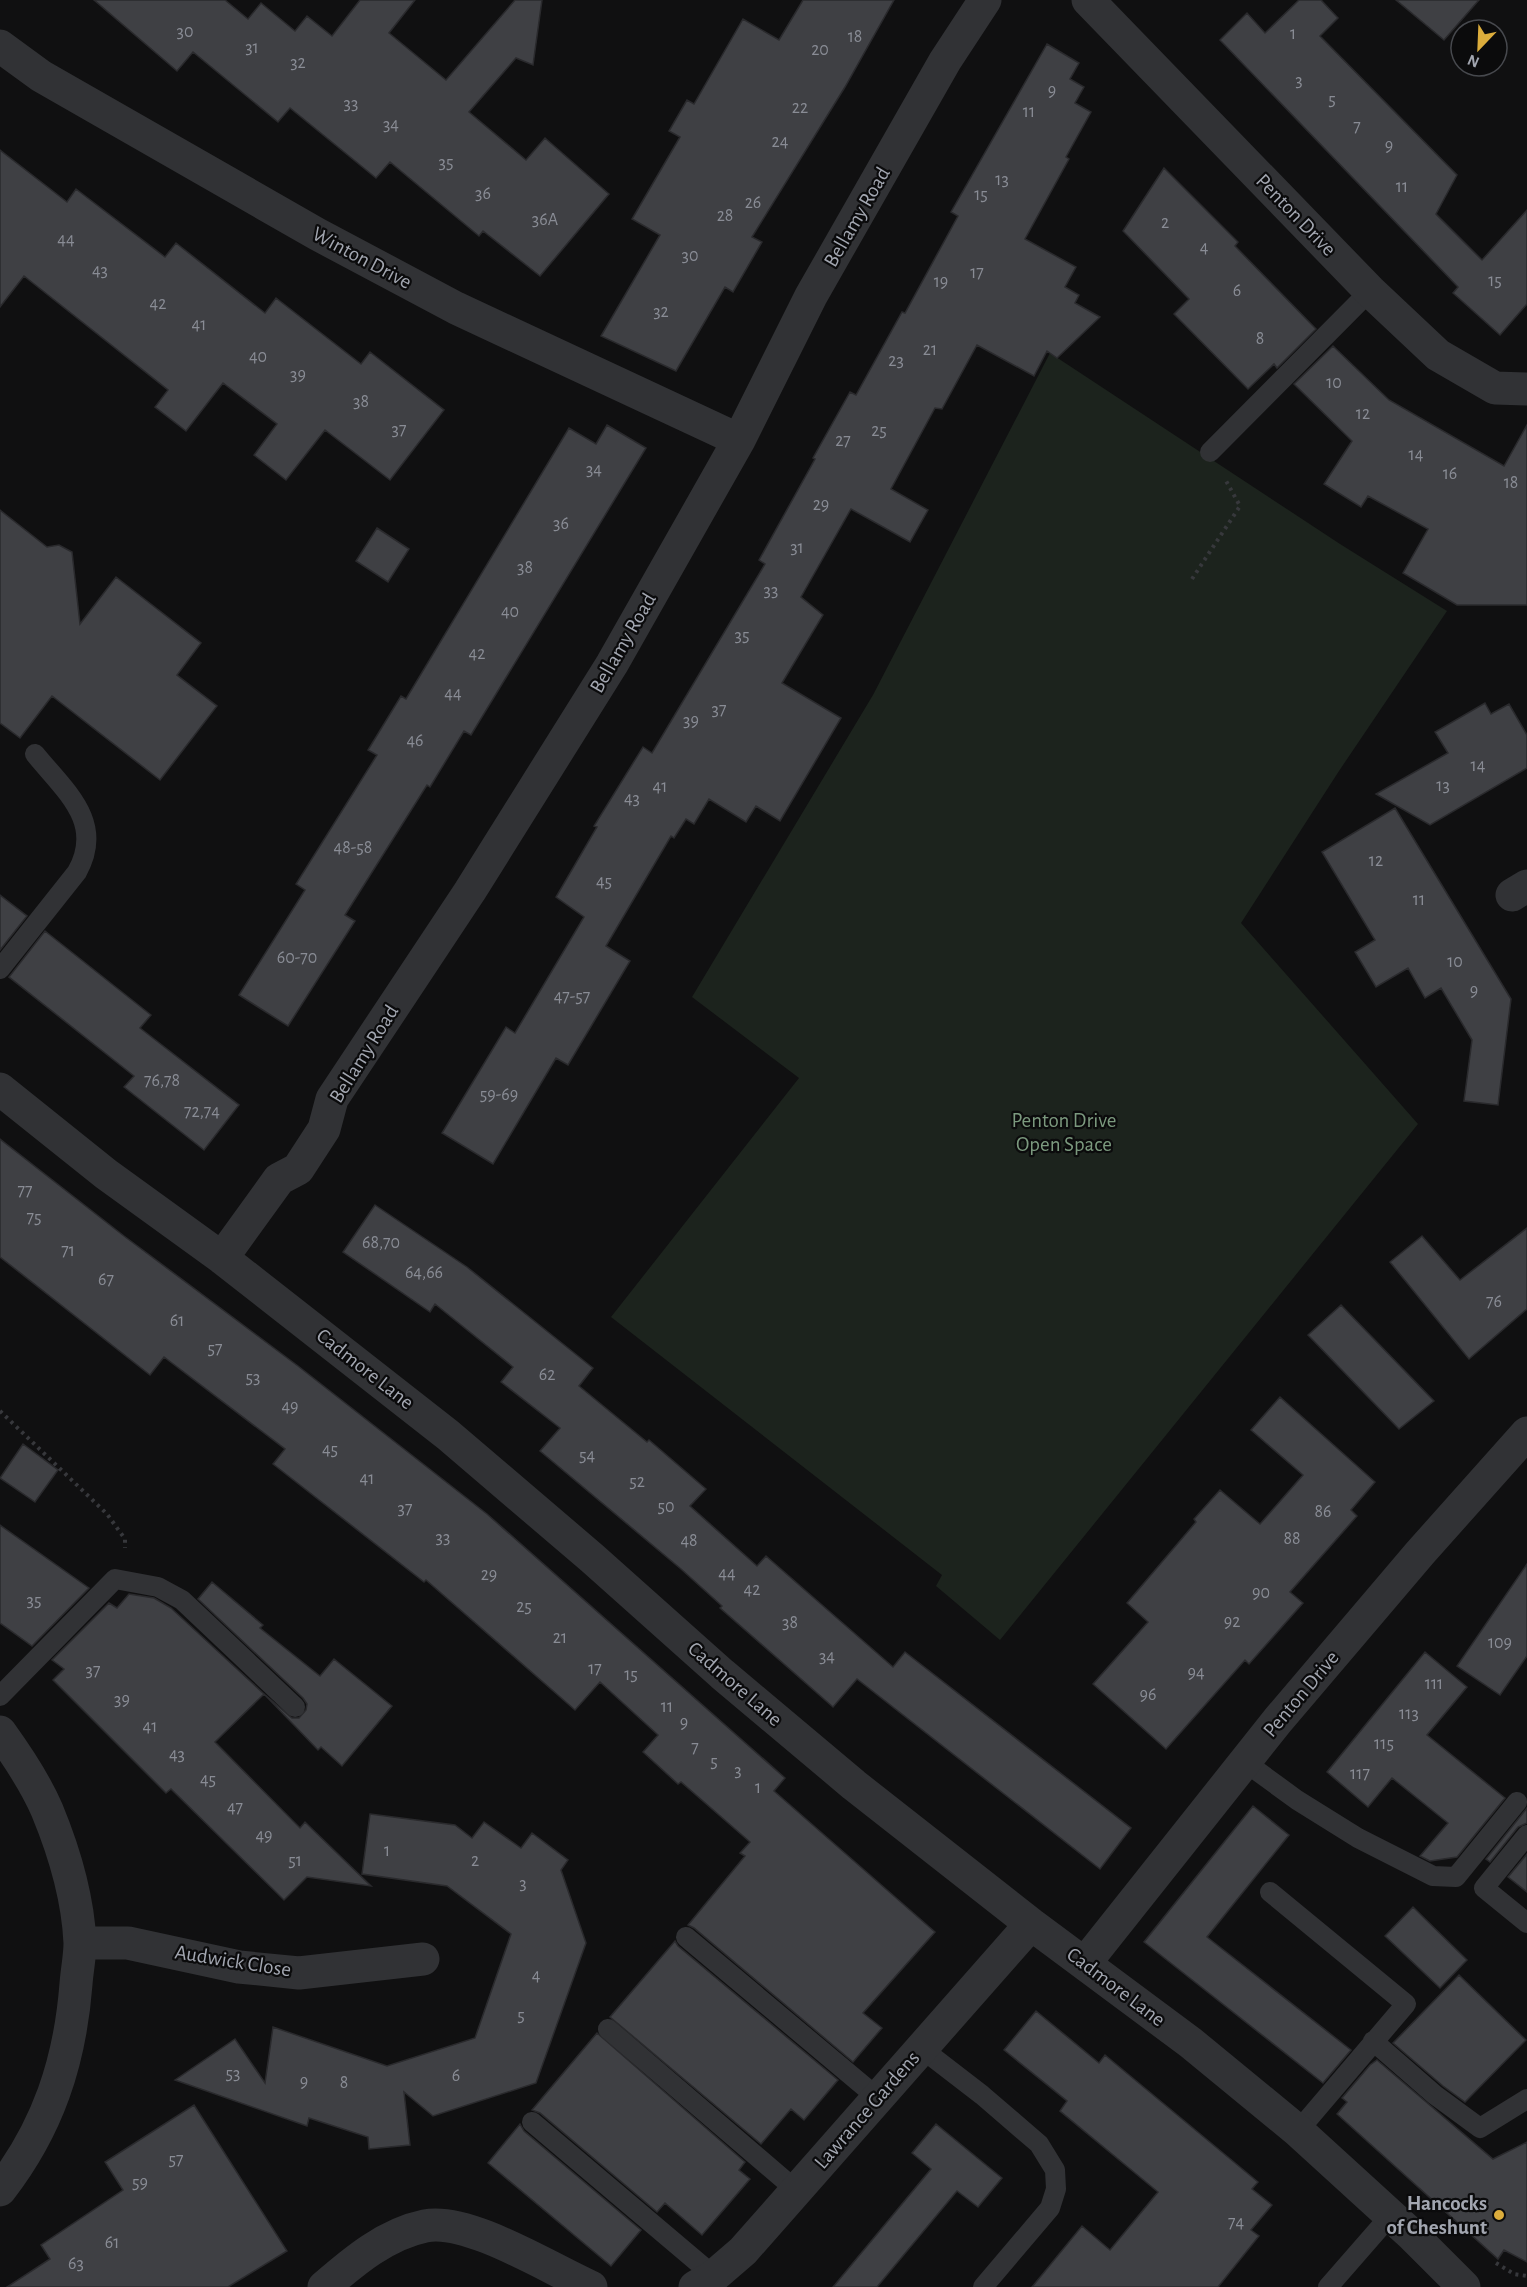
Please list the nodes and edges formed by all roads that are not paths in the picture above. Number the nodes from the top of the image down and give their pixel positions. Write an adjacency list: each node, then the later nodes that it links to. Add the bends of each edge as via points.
1 (985, 0): 6 (street, Bellamy Road, via 945,60 811,296)
2 (1088, 0): 4 (street, Penton Drive)
3 (0, 46): 6 (street, Winton Drive, via 41,76 317,234 456,308)
4 (1370, 291): 5 (street, Penton Drive, via 1438,355 1494,388); 7 (lane)
5 (1527, 389)
6 (739, 440): 11 (street, Bellamy Road, via 612,664 470,891 332,1099 324,1129 298,1169 279,1179)
7 (1210, 452)
8 (35, 754): 9 (lane, via 86,822 86,857)
9 (0, 969)
10 (0, 1089): 11 (street, Cadmore Lane, via 106,1174)
11 (222, 1258): 21 (street, Cadmore Lane, via 474,1456 854,1785)
12 (1527, 1433): 16 (street, Penton Drive, via 1420,1552)
13 (0, 1696): 14 (lane, via 115,1579 158,1587 182,1600)
14 (295, 1707)
15 (0, 1732): 23 (street, via 25,1767 47,1809 64,1857)
16 (1245, 1762): 17 (lane, via 1358,1838 1433,1876 1456,1877); 25 (street, Penton Drive)
17 (1517, 1802)
18 (1527, 1835): 20 (lane, via 1484,1888)
19 (1270, 1892): 27 (lane, via 1406,2004)
20 (1527, 1923)
21 (1031, 1924): 25 (street, Cadmore Lane); 28 (street, Lawrance Gardens)
22 (686, 1937): 29 (lane)
23 (80, 1943): 24 (street, Audwick Close, via 128,1944 239,1967 299,1973); 33 (street, via 74,2020 64,2067 21,2163)
24 (423, 1959)
25 (1085, 1963): 32 (street, Cadmore Lane)
26 (608, 2029): 34 (lane)
27 (1373, 2041): 30 (lane, via 1480,2128); 32 (lane)
28 (921, 2048): 29 (street, Lawrance Gardens); 39 (lane, via 1039,2144 1055,2170 1056,2189 1050,2208)
29 (878, 2098): 34 (street, Lawrance Gardens)
30 (1527, 2099)
31 (532, 2122): 36 (lane)
32 (1298, 2131): 35 (street, Cadmore Lane)
33 (0, 2190)
34 (796, 2190): 36 (street, Lawrance Gardens, via 742,2251)
35 (1390, 2216): 40 (lane); 41 (street, Cadmore Lane)
36 (704, 2282)
37 (324, 2287): 38 (street, via 387,2238 427,2225 463,2227)
38 (591, 2287)
39 (984, 2287)
40 (1328, 2287)
41 (1464, 2287)

